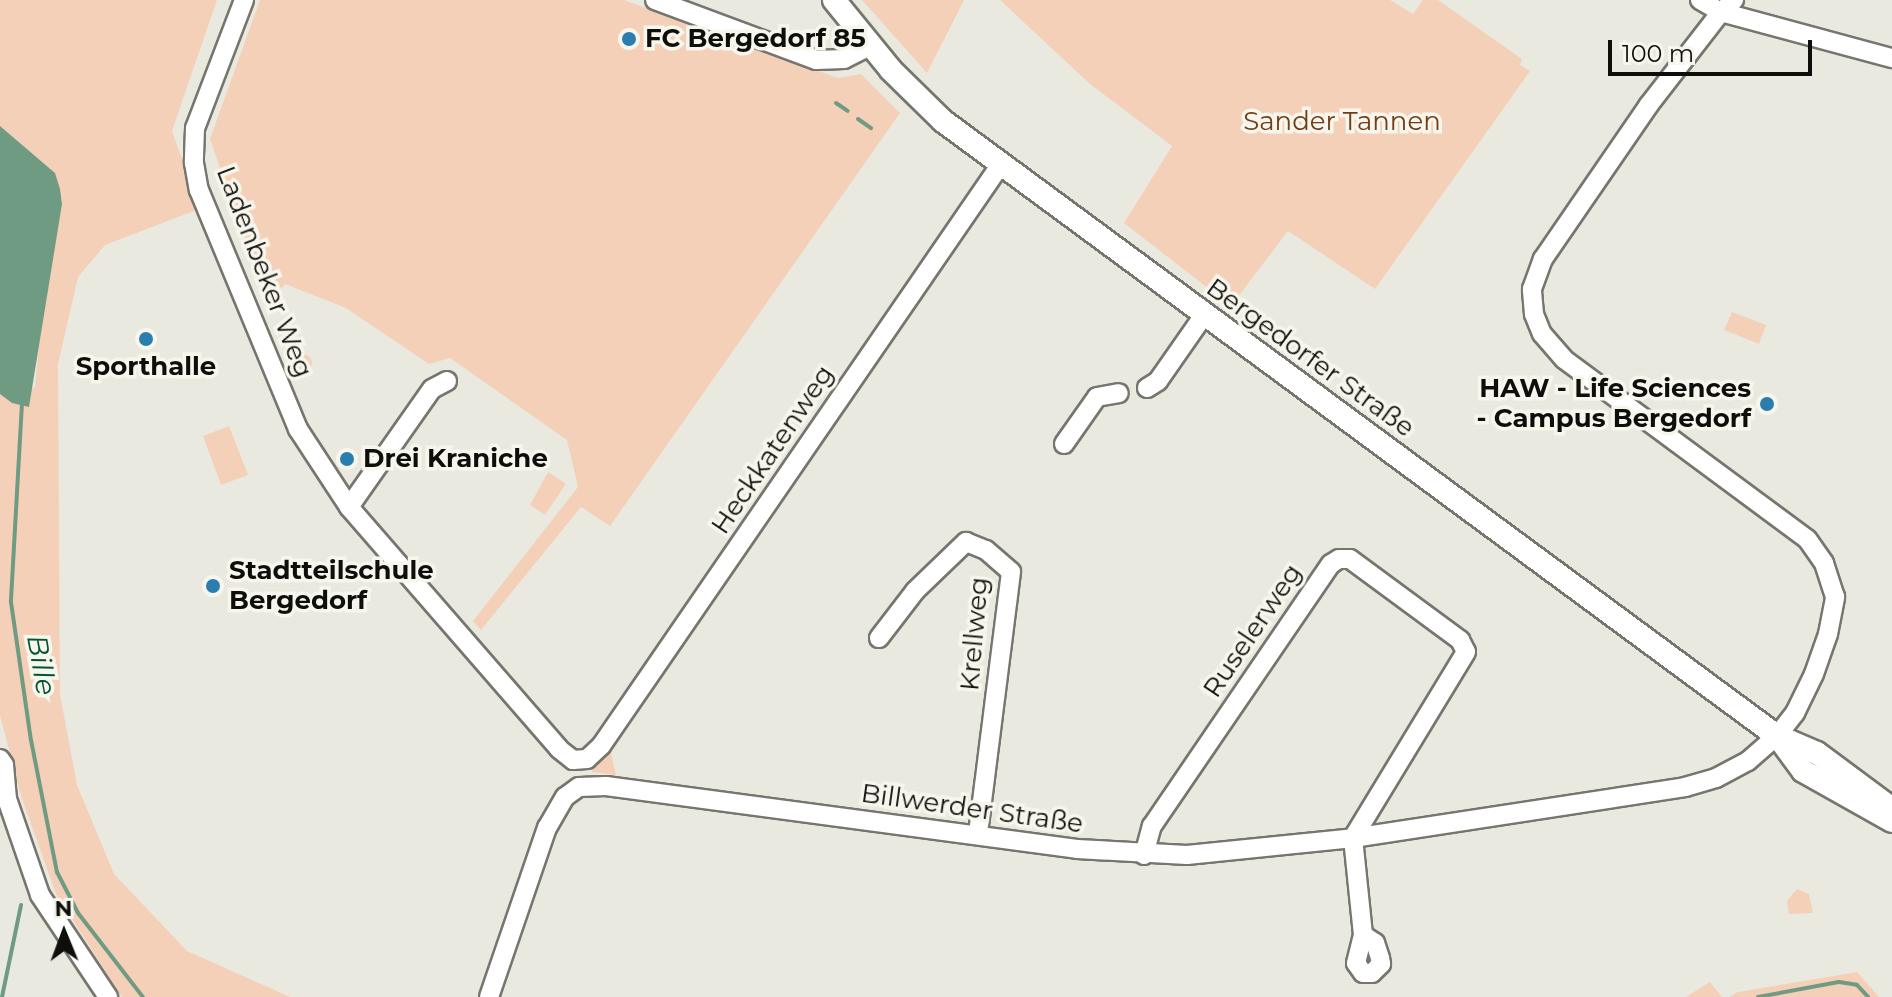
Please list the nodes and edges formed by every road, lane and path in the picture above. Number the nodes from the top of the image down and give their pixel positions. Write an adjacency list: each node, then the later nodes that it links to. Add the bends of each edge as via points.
1 (244, 0): 14 (street, Ladenbeker Weg, via 195,128 196,176 298,429)
2 (655, 0): 6 (street, via 816,60 844,59)
3 (834, 0): 6 (main road, Bergedorfer Straße)
4 (1700, 0): 5 (street)
5 (1727, 6): 7 (street); 16 (street, Billwerder Straße, via 1648,106 1543,259 1532,289 1542,334 1564,359 1807,539 1824,563 1835,597 1828,634 1800,703)
6 (871, 45): 8 (main road, Bergedorfer Straße, via 943,121)
7 (1892, 58)
8 (1001, 164): 9 (main road, Bergedorfer Straße); 18 (street, Heckkatenweg, via 601,746)
9 (1204, 315): 11 (street, via 1158,381); 16 (main road, Bergedorfer Straße)
10 (447, 381): 14 (street, via 432,389)
11 (1147, 388)
12 (1119, 393): 13 (street, via 1097,397)
13 (1064, 444)
14 (349, 507): 18 (street, Ladenbeker Weg, via 559,749)
15 (879, 638): 22 (street, Krellweg, via 915,591 966,542 986,550 1011,572)
16 (1777, 736): 20 (main road, Bergedorfer Straße, via 1817,753); 21 (main road, Bergedorfer Straße, via 1803,771); 23 (street, Billwerder Straße, via 1748,761 1685,787)
17 (0, 759): 19 (street)
18 (583, 760)
19 (4, 797): 26 (street, via 40,895)
20 (1892, 809)
21 (1892, 821)
22 (978, 835): 24 (street, Billwerder Straße); 27 (street, Billwerder Straße, via 585,786 565,797 547,828)
23 (1353, 838): 24 (street, Billwerder Straße); 24 (street, Ruselerweg, via 1466,652 1460,640 1357,563 1342,558 1331,564 1152,826); 25 (street)
24 (1144, 855)
25 (1363, 935)
26 (108, 997)
27 (489, 997)

